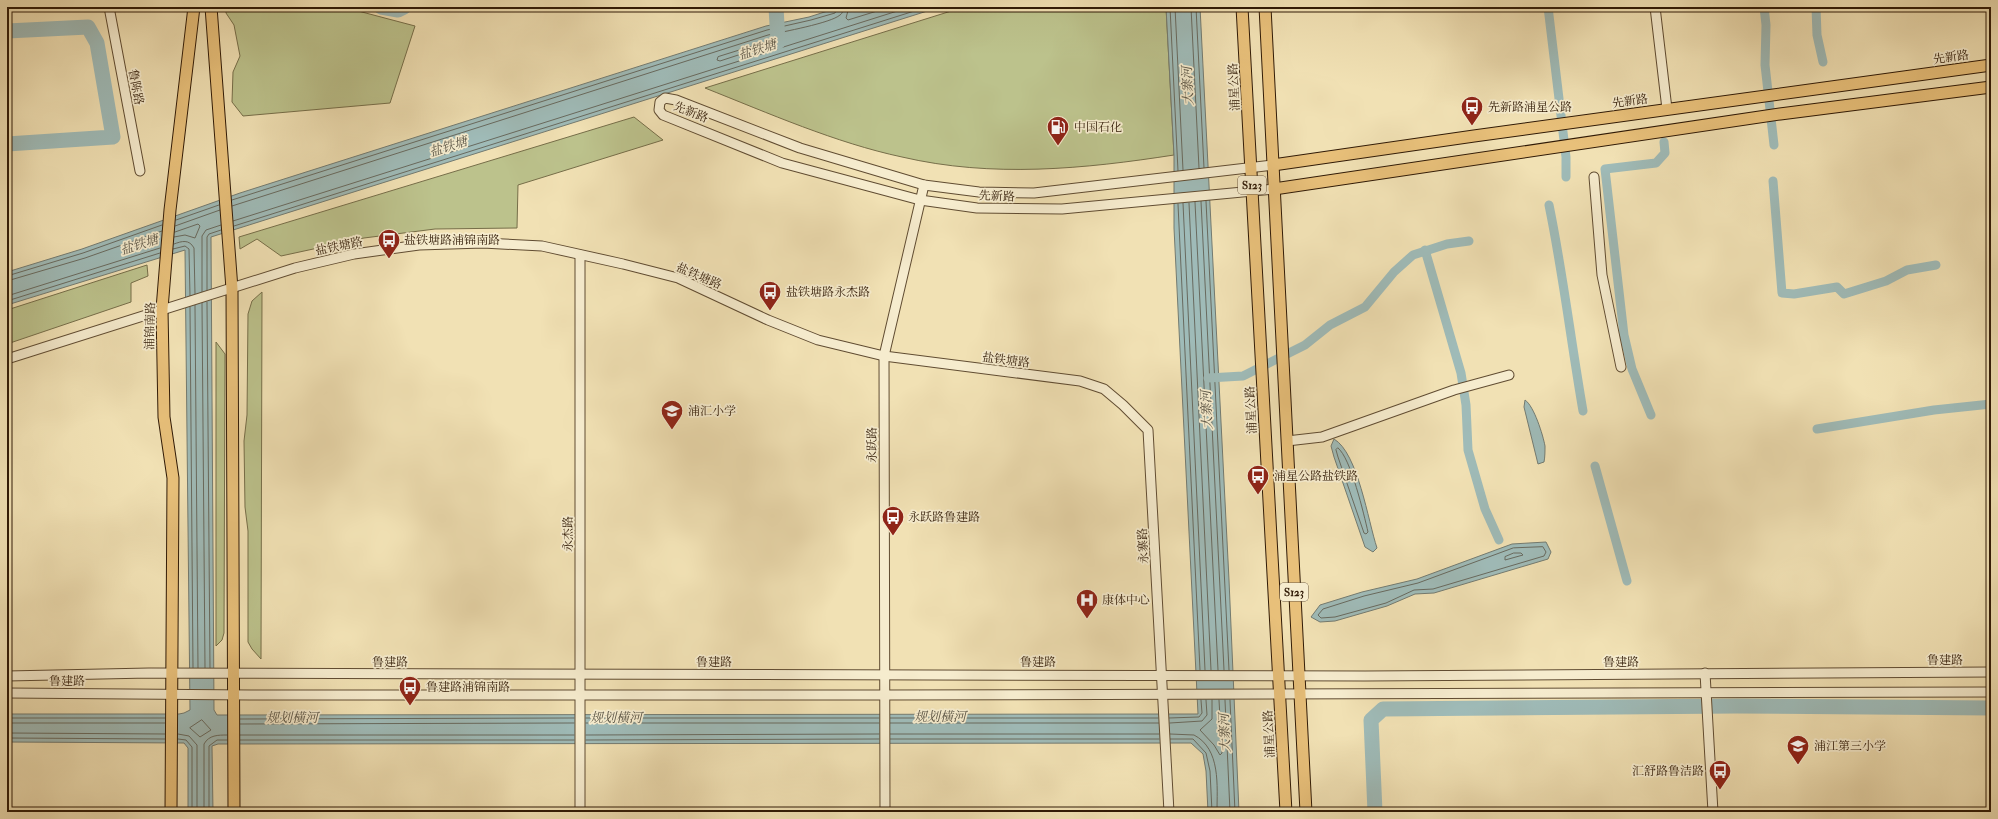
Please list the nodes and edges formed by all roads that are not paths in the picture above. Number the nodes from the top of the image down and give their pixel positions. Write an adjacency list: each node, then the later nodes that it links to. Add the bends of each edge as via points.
1 (109, 7): 12 (street, 鲁陈路)
2 (194, 7): 20 (main road, 浦锦南路, via 170,210)
3 (211, 7): 19 (main road)
4 (1242, 7): 11 (main road, 浦星公路 / S123)
5 (1265, 7): 10 (main road, S123)
6 (1655, 7): 9 (street)
7 (1991, 65): 9 (main road, 先新路)
8 (1991, 87): 15 (main road, via 1758,117)
9 (1667, 109): 10 (main road, 先新路)
10 (1273, 166): 11 (street, 先新路); 15 (main road, S123)
11 (1251, 168): 14 (street, 先新路, via 1034,192 978,192); 16 (main road, 浦星公路 / S123)
12 (140, 171)
13 (1594, 177): 23 (street, via 1602,275)
14 (924, 185): 17 (street, 永跃路); 17 (street, 先新路, via 800,148 676,100 665,98 660,102 659,110 663,115 782,163)
15 (1274, 189): 16 (street, 先新路); 26 (main road, S123)
16 (1252, 191): 17 (street, 先新路, via 1034,210 977,208); 34 (main road, 浦星公路 / S123)
17 (920, 200): 21 (street, 永跃路)
18 (580, 255): 19 (street, 盐铁塘路, via 542,246 483,243 419,245 354,254 295,268); 21 (street, 盐铁塘路, via 678,278 818,340); 30 (street, 永杰路)
19 (232, 289): 20 (street, 盐铁塘路); 29 (main road)
20 (162, 309): 22 (street); 28 (main road, 浦锦南路, via 164,417 173,478)
21 (884, 356): 25 (street, 盐铁塘路, via 1080,381 1104,389); 31 (street, 永跃路, via 883,535)
22 (7, 359)
23 (1621, 367)
24 (1509, 375): 26 (street, via 1454,390 1322,437)
25 (1123, 405): 33 (street, 永寨路, via 1148,430)
26 (1287, 441): 35 (main road, S123)
27 (1991, 672): 32 (street, 鲁建路)
28 (171, 673): 29 (street, 鲁建路); 36 (street, 鲁建路); 40 (main road, 浦锦南路)
29 (234, 673): 30 (street, 鲁建路); 42 (main road)
30 (580, 674): 31 (street, 鲁建路); 43 (street, 永杰路)
31 (886, 674): 33 (street, 鲁建路); 44 (street, 永跃路)
32 (1705, 674): 35 (street, 鲁建路); 38 (street)
33 (1163, 675): 34 (street, 鲁建路); 45 (street, 永寨路)
34 (1278, 675): 35 (street, 鲁建路); 46 (main road, 浦星公路 / S123)
35 (1299, 675): 41 (main road, S123)
36 (7, 676)
37 (7, 692): 40 (street, 鲁建路)
38 (1706, 692): 39 (street); 41 (street); 54 (street)
39 (1991, 692)
40 (171, 694): 42 (street, 鲁建路); 47 (main road, 浦锦南路)
41 (1300, 694): 46 (street); 53 (main road, S123)
42 (234, 695): 43 (street, 鲁建路); 48 (main road)
43 (580, 695): 44 (street); 49 (street, 永杰路)
44 (886, 695): 45 (street); 50 (street, 永跃路)
45 (1164, 695): 46 (street); 51 (street, 永寨路)
46 (1280, 695): 52 (main road, 浦星公路 / S123)
47 (171, 812)
48 (234, 812)
49 (580, 812)
50 (885, 812)
51 (1170, 812)
52 (1286, 812)
53 (1306, 812)
54 (1713, 812)

